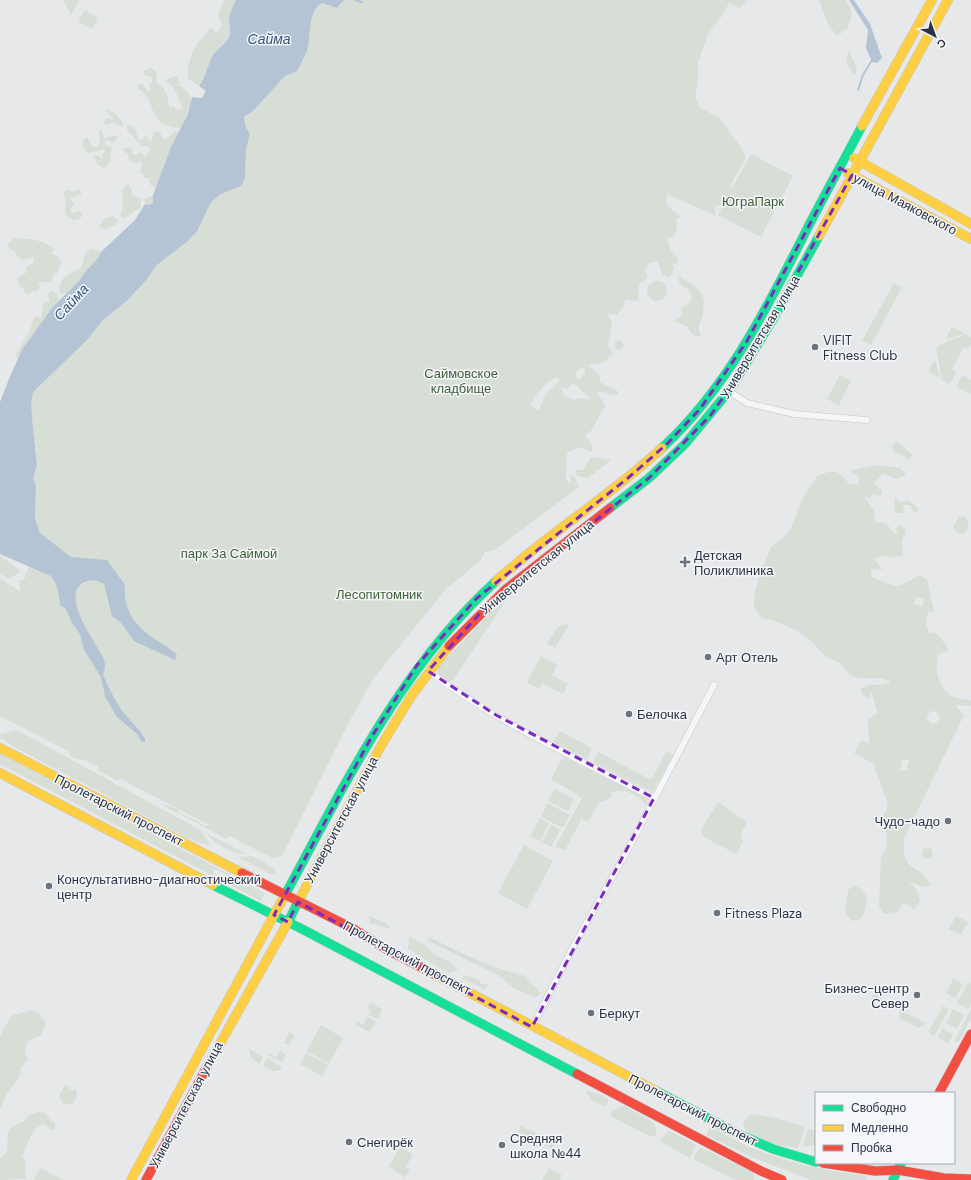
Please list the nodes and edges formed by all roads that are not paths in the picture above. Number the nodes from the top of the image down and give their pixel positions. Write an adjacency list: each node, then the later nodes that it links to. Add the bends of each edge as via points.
1 (932, 0): 3 (main road, Университетская улица)
2 (948, 0): 4 (main road, Университетская улица)
3 (847, 155): 4 (main road, улица Маяковского); 5 (main road, Университетская улица)
4 (859, 160): 6 (main road, Университетская улица); 7 (main road, улица Маяковского)
5 (840, 168): 6 (main road, улица Маяковского); 16 (main road, Университетская улица, via 746,341 700,409 638,470 502,575 432,646 401,688 371,738)
6 (852, 175): 8 (main road, улица Маяковского); 9 (main road, Университетская улица, via 772,321)
7 (971, 224)
8 (971, 239)
9 (730, 390): 10 (street, via 748,403 794,414); 11 (main road, Университетская улица, via 698,430 670,459 636,489 484,609 454,639)
10 (867, 420)
11 (428, 671): 15 (street, via 467,699 560,751); 17 (main road, Университетская улица, via 382,744)
12 (714, 685): 15 (street)
13 (0, 748): 16 (main road, Пролетарский проспект)
14 (0, 773): 18 (main road, Пролетарский проспект)
15 (654, 798): 20 (street)
16 (285, 895): 17 (main road, Пролетарский проспект); 18 (main road, Университетская улица)
17 (298, 902): 19 (main road, Университетская улица); 20 (main road, Пролетарский проспект, via 352,928 386,949)
18 (274, 915): 19 (main road, Пролетарский проспект); 27 (main road, Университетская улица)
19 (288, 922): 28 (main road, Университетская улица); 29 (main road, Пролетарский проспект)
20 (532, 1027): 23 (main road, Пролетарский проспект, via 754,1142)
21 (971, 1034): 22 (main road)
22 (940, 1092)
23 (815, 1162)
24 (829, 1164): 25 (main road, via 875,1171)
25 (900, 1167): 26 (main road, via 944,1178); 30 (main road)
26 (971, 1179)
27 (131, 1180)
28 (146, 1180)
29 (782, 1180)
30 (893, 1180)

